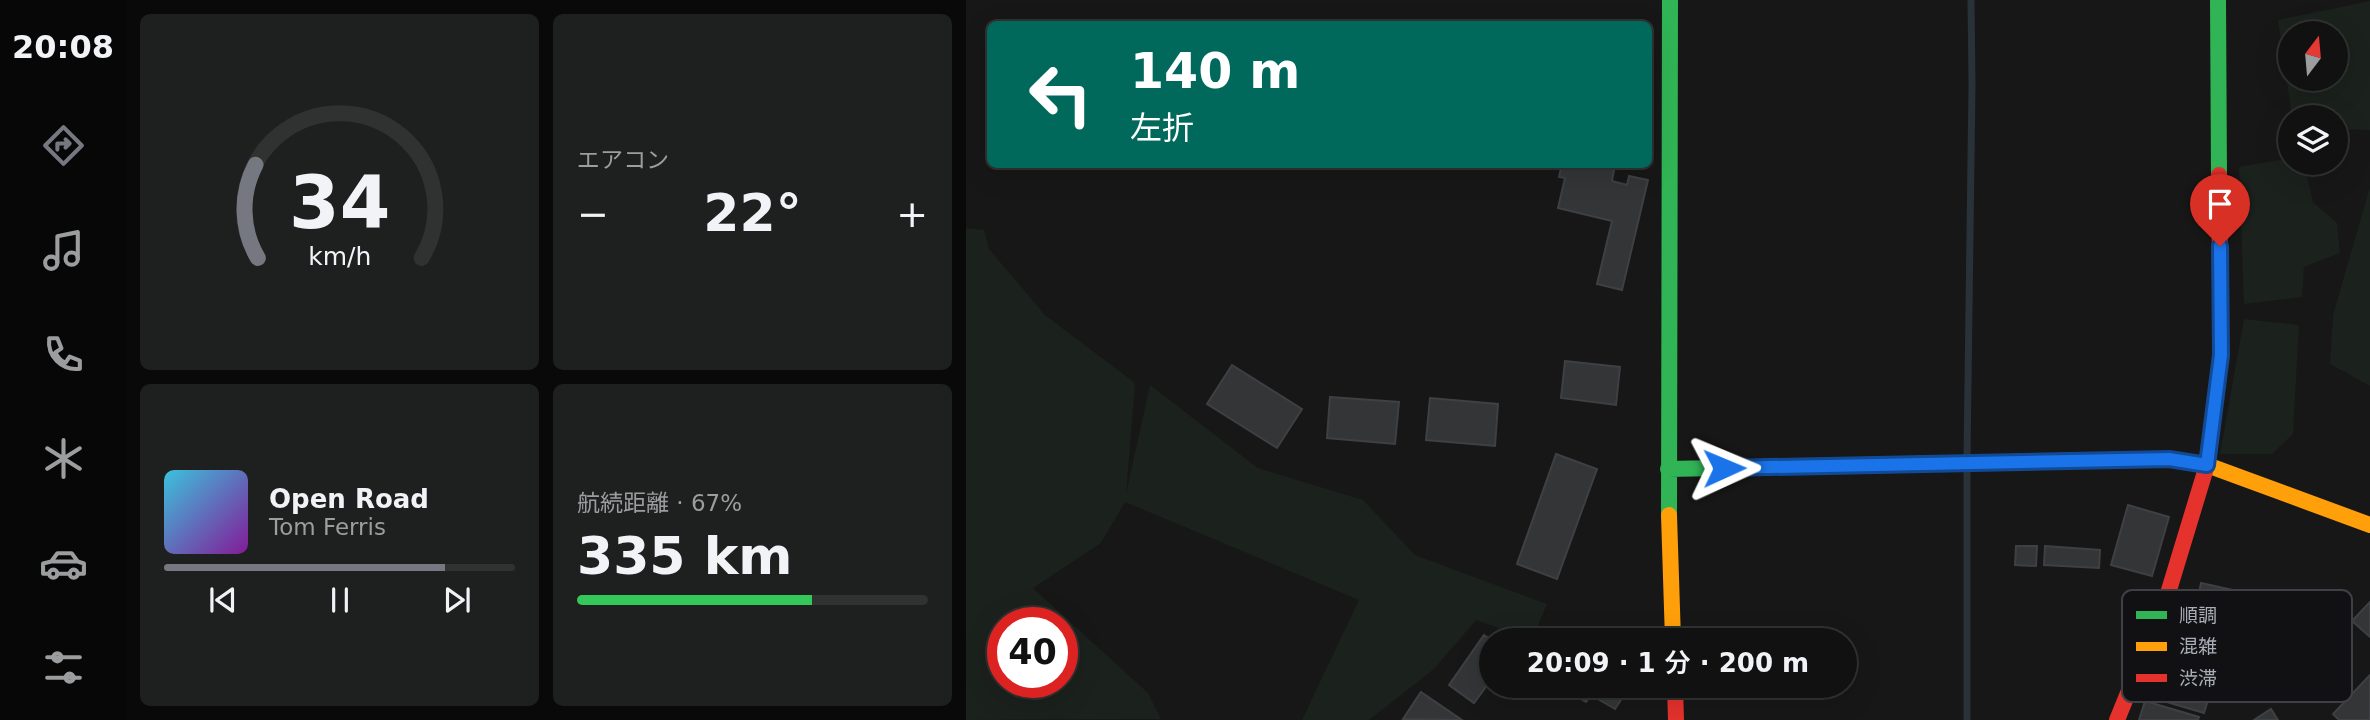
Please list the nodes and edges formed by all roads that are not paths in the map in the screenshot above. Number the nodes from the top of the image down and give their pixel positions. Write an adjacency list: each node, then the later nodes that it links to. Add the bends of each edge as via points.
1 (1670, 0): 4 (street)
2 (2218, 0): 3 (street, via 2221,355)
3 (2207, 465): 4 (street, via 2169,459); 5 (street); 6 (street)
4 (1668, 469): 7 (street)
5 (2370, 525)
6 (2169, 590)
7 (1674, 628)
8 (1675, 698): 10 (street)
9 (2124, 702): 11 (street)
10 (1676, 720)
11 (2117, 720)

